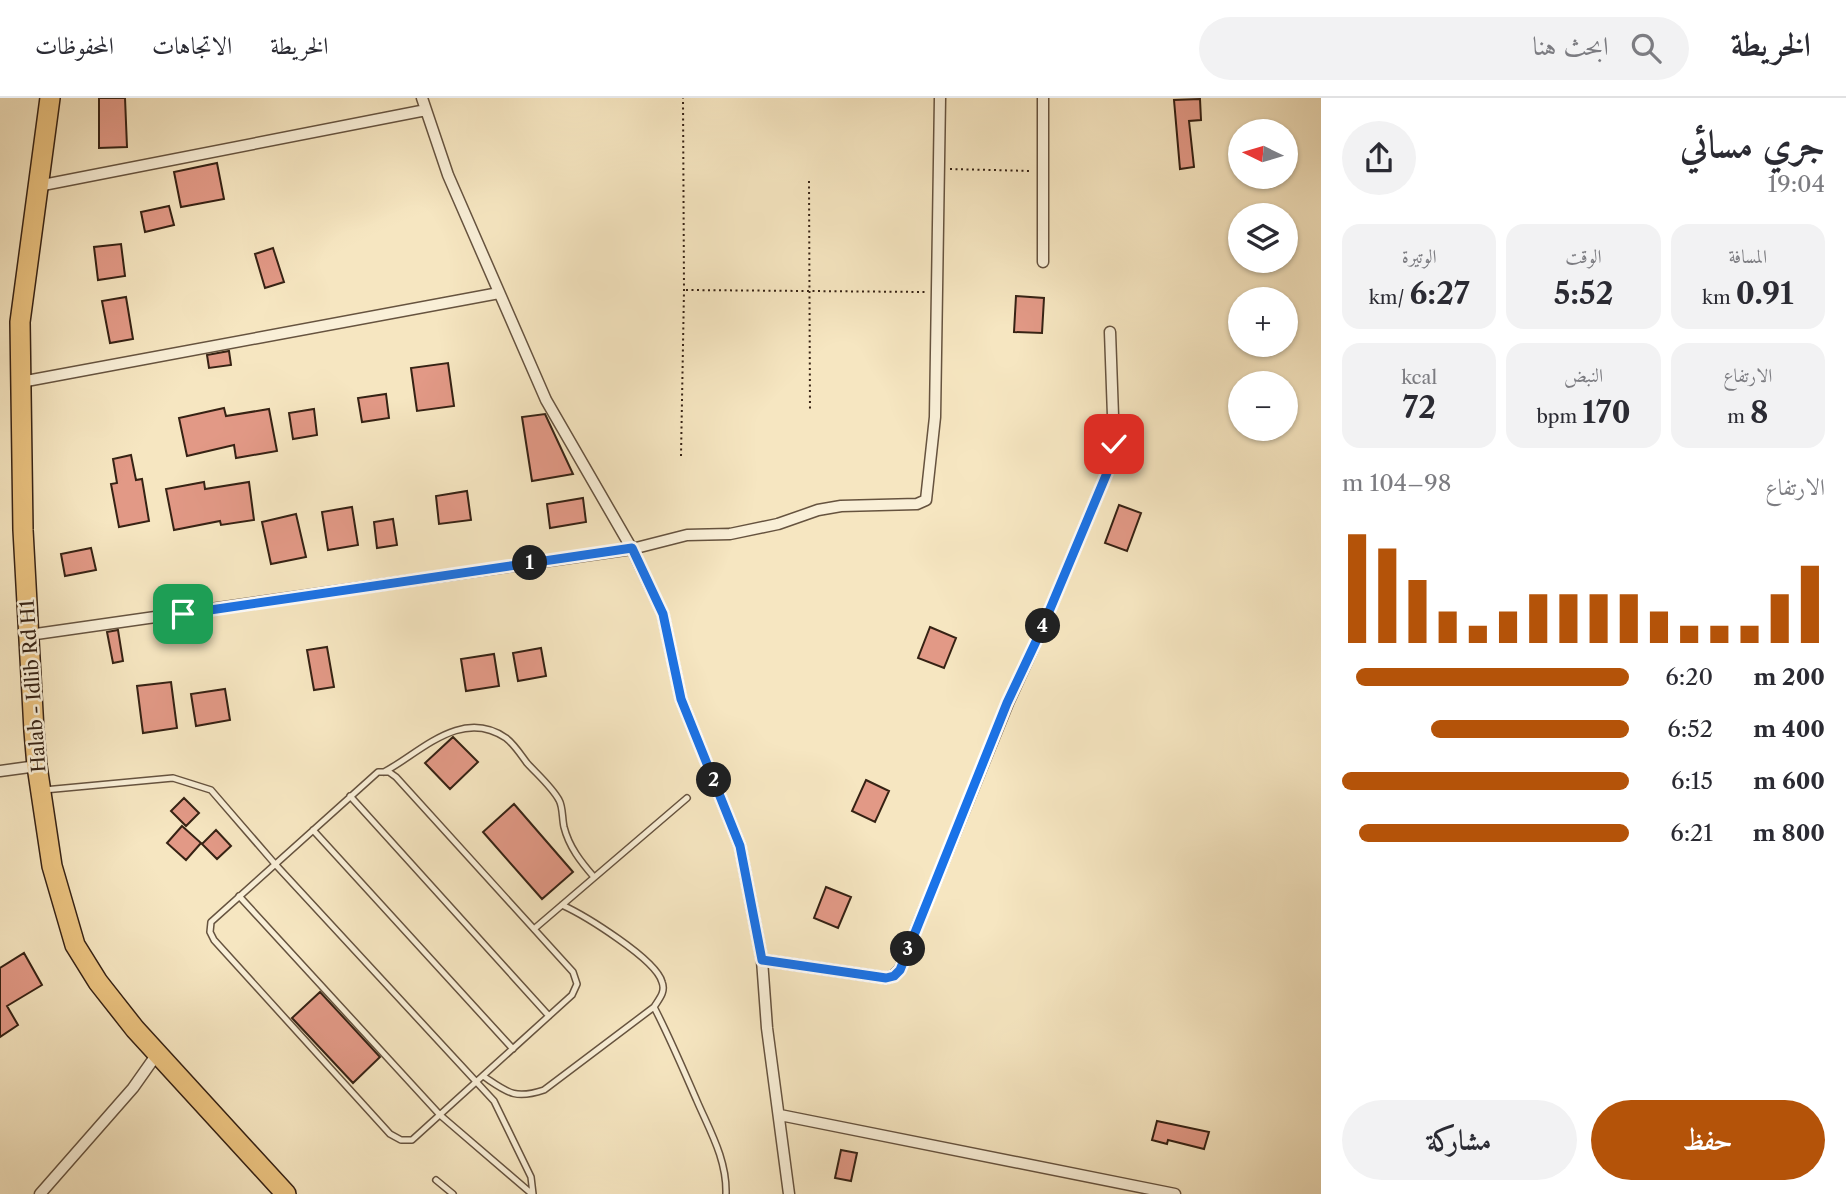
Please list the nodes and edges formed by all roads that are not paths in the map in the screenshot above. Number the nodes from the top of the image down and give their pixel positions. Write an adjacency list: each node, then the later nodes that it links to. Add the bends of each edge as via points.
1 (50, 98): 6 (highway, Halab - Idlib Rd H1)
2 (422, 98): 5 (street)
3 (940, 98): 11 (street, via 935,417 926,500 841,506 730,534 687,536)
4 (1043, 98): 7 (street)
5 (426, 110): 6 (street); 8 (street, via 448,175)
6 (37, 186): 10 (highway, Halab - Idlib Rd H1, via 20,322)
7 (1043, 262)
8 (499, 293): 10 (street); 11 (street, via 547,400)
9 (1110, 332): 25 (street, via 1114,444 1107,473 1007,703 900,970 886,978)
10 (21, 382): 12 (highway, Halab - Idlib Rd H1)
11 (632, 548): 12 (street); 25 (street, via 663,614 681,699 740,846)
12 (29, 635): 13 (highway, Halab - Idlib Rd H1)
13 (37, 766): 14 (street); 16 (highway, Halab - Idlib Rd H1)
14 (0, 771)
15 (384, 772): 17 (lane, via 374,774); 21 (lane, via 435,737 472,728 491,731 507,739 559,800 574,853); 24 (lane, via 396,777)
16 (40, 790): 20 (lane, via 150,779 192,782 211,790); 29 (highway, Halab - Idlib Rd H1, via 51,866 75,945 98,982)
17 (349, 796): 19 (lane); 27 (lane)
18 (687, 797): 21 (lane)
19 (313, 830): 20 (lane); 28 (lane)
20 (275, 864): 22 (lane); 31 (lane)
21 (594, 877): 23 (lane)
22 (239, 896): 32 (lane); 32 (lane, via 211,922 211,936 390,1134 412,1140)
23 (562, 905): 24 (lane); 26 (lane, via 583,915 656,971 663,983)
24 (534, 929): 27 (lane, via 573,972 577,984)
25 (762, 960): 33 (street)
26 (654, 1007): 30 (lane, via 544,1090 527,1096 514,1094); 39 (lane, via 721,1157)
27 (549, 1016): 28 (lane)
28 (513, 1049): 30 (lane)
29 (158, 1054): 35 (street); 36 (highway, Halab - Idlib Rd H1)
30 (483, 1076): 31 (lane)
31 (476, 1083): 32 (lane); 38 (lane, via 494,1101 531,1177)
32 (440, 1115): 38 (lane)
33 (780, 1115): 40 (street); 41 (street)
34 (436, 1180): 37 (lane)
35 (40, 1194)
36 (286, 1194)
37 (453, 1194)
38 (532, 1194)
39 (726, 1194)
40 (789, 1194)
41 (1175, 1194)

